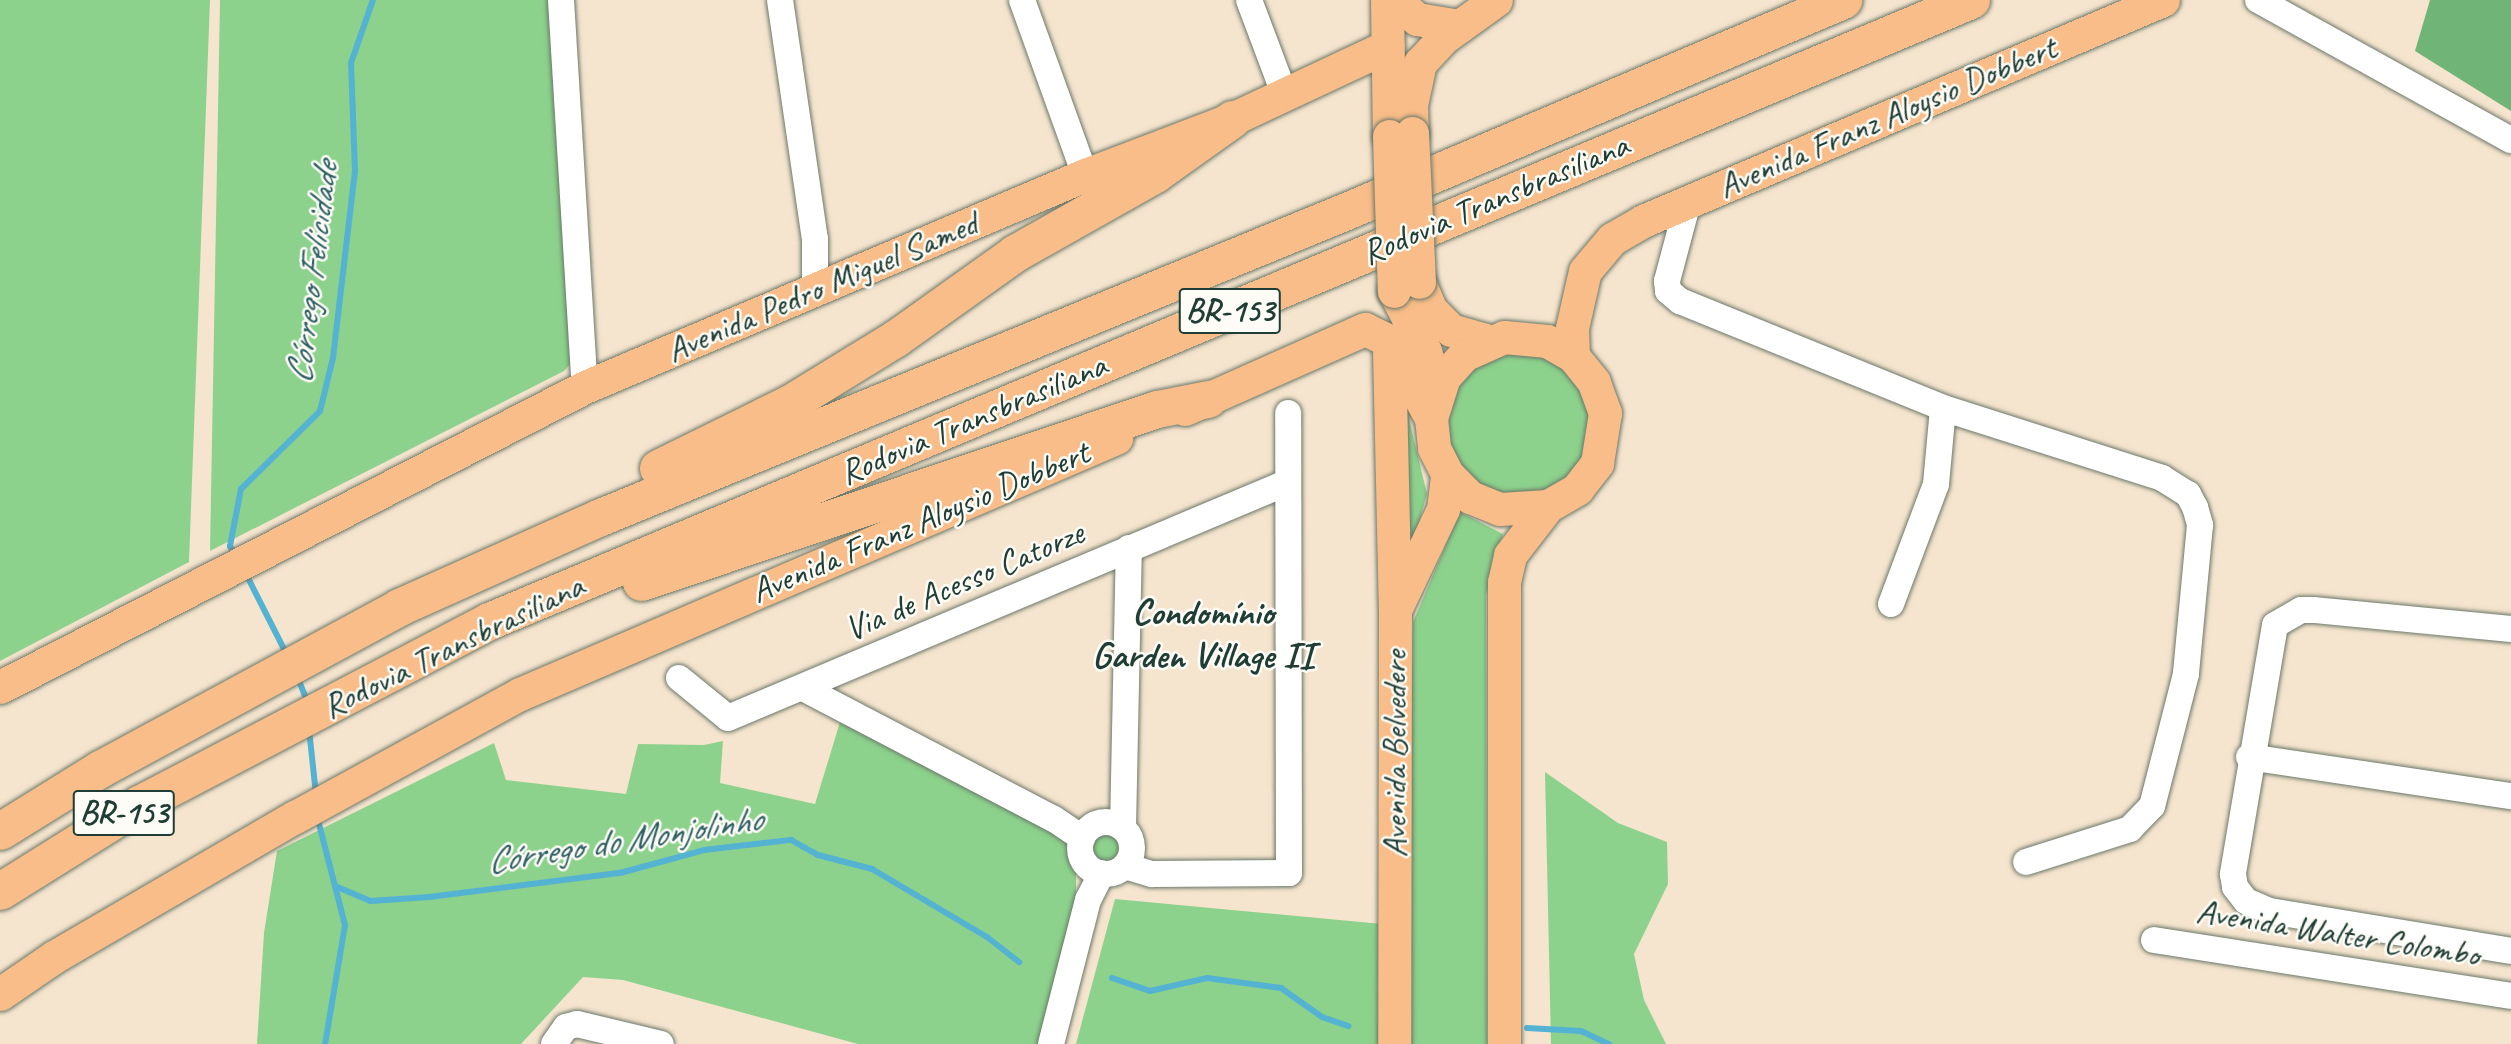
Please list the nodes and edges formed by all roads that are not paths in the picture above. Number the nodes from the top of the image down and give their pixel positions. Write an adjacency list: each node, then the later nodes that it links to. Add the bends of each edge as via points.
1 (561, 0): 25 (street)
2 (780, 0): 21 (street, via 815,239)
3 (1023, 0): 18 (street)
4 (1249, 0): 14 (street)
5 (1387, 0): 13 (main road)
6 (1395, 0): 12 (main road, via 1418,19)
7 (1496, 0): 12 (main road)
8 (1843, 0): 34 (highway, Rodovia Transbrasiliana / BR-153, via 1351,209 598,518)
9 (1972, 0): 37 (highway, Rodovia Transbrasiliana / BR-153)
10 (2164, 0): 19 (main road, Avenida Franz Aloysio Dobbert)
11 (2258, 0): 17 (street)
12 (1460, 26): 16 (main road, via 1420,63)
13 (1388, 46): 14 (main road, Avenida Pedro Miguel Samed); 16 (main road)
14 (1285, 96): 15 (main road, Avenida Pedro Miguel Samed)
15 (1232, 120): 18 (main road, Avenida Pedro Miguel Samed); 34 (highway, via 1155,174 1015,253 896,338 790,403 500,546)
16 (1400, 134): 20 (main road, bridge)
17 (2511, 140)
18 (1085, 175): 21 (main road, Avenida Pedro Miguel Samed)
19 (1688, 202): 24 (main road, Avenida Franz Aloysio Dobbert, via 1612,239 1585,271 1572,328); 28 (street, via 1667,281 1668,291 1680,301)
20 (1407, 287): 23 (main road, via 1451,330); 27 (main road)
21 (816, 290): 25 (main road, Avenida Pedro Miguel Samed)
22 (1388, 340): 26 (main road, Avenida Franz Aloysio Dobbert, via 1365,329); 27 (main road); 36 (main road)
23 (1489, 341): 24 (main road, via 1533,338); 27 (main road, via 1464,355)
24 (1573, 356): 32 (main road, via 1598,389 1605,430 1588,477)
25 (585, 387): 40 (main road, Avenida Pedro Miguel Samed)
26 (1208, 399): 37 (highway, via 1157,409 556,611 524,620); 51 (main road, Avenida Franz Aloysio Dobbert, via 520,694 295,817 54,957)
27 (1434, 404): 30 (main road, via 1434,448)
28 (1943, 408): 35 (street, via 1936,484); 46 (street, via 2162,478 2188,494 2200,525 2186,674 2152,806 2130,829)
29 (1288, 413): 31 (street)
30 (1447, 474): 32 (main road, via 1470,497 1500,509); 36 (main road, Avenida Belvedere, via 1443,509)
31 (1286, 483): 33 (street, Via de Acesso Catorze); 47 (street, via 1289,873 1152,874)
32 (1548, 506): 57 (main road, via 1510,555 1504,582)
33 (1129, 548): 41 (street, Via de Acesso Catorze); 44 (street, via 1123,794)
34 (451, 584): 45 (highway, Rodovia Transbrasiliana / BR-153, via 229,698)
35 (1891, 604)
36 (1395, 610): 56 (main road, Avenida Belvedere)
37 (489, 621): 48 (highway, Rodovia Transbrasiliana / BR-153, via 139,804)
38 (2511, 629): 42 (street, via 2313,610 2288,617 2275,625 2271,636)
39 (679, 678): 41 (street, Via de Acesso Catorze, via 728,718)
40 (0, 687)
41 (803, 688): 44 (street, via 1054,819)
42 (2249, 757): 43 (street); 50 (street, via 2233,874 2235,887 2246,901 2270,911)
43 (2511, 796)
44 (1101, 829): 47 (street, via 1131,839); 47 (street, via 1081,853)
45 (0, 831)
46 (2026, 862)
47 (1112, 864): 55 (street, via 1088,901)
48 (0, 891)
49 (2154, 940): 52 (street, Avenida Walter Colombo)
50 (2511, 951)
51 (0, 994)
52 (2511, 996)
53 (560, 1036): 54 (street, via 589,1026)
54 (661, 1044)
55 (1051, 1044)
56 (1394, 1044)
57 (1504, 1044)

